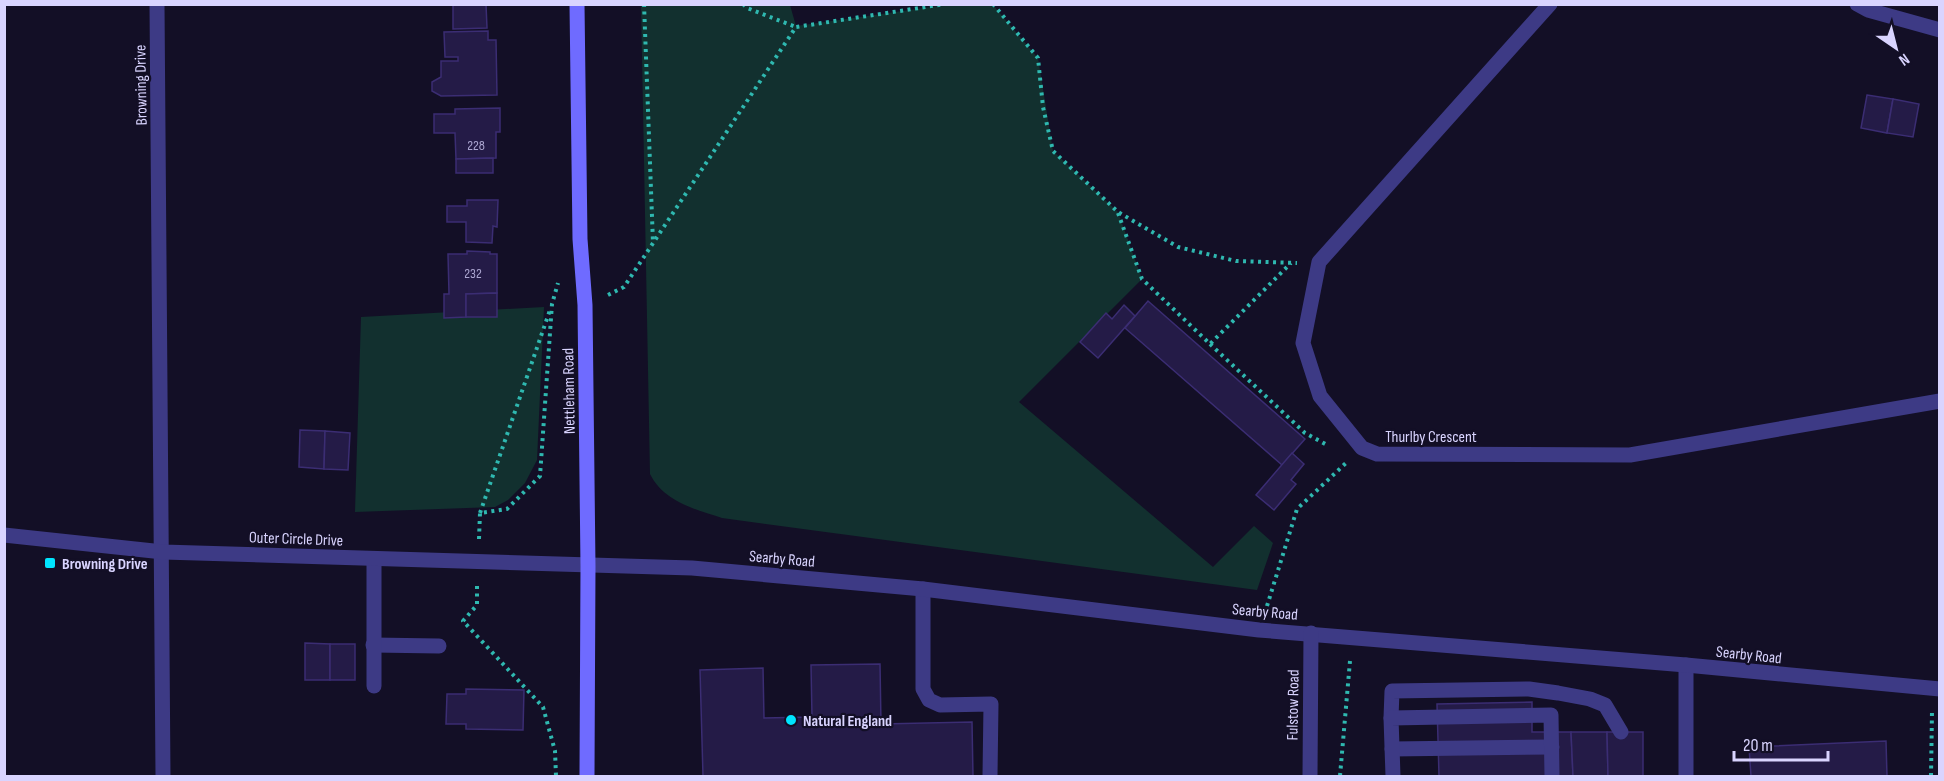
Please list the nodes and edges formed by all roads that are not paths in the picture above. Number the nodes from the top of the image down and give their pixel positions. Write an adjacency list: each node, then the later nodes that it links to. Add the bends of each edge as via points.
1 (157, 4): 8 (street, Browning Drive)
2 (577, 4): 10 (main road, Nettleham Road)
3 (1550, 4): 6 (street, Thurlby Crescent, via 1319,262 1304,343 1320,396 1362,448 1377,454 1630,455)
4 (1857, 4): 5 (street)
5 (1940, 30)
6 (1940, 401)
7 (4, 535): 8 (street, Outer Circle Drive)
8 (163, 552): 9 (street, Outer Circle Drive); 22 (street, Browning Drive)
9 (374, 559): 10 (street, Outer Circle Drive); 13 (street)
10 (588, 566): 11 (street, Searby Road, via 692,568); 23 (main road, Nettleham Road)
11 (923, 589): 12 (street, Searby Road); 24 (street, via 923,689 929,700 940,705 991,704)
12 (1311, 633): 15 (street, Searby Road); 25 (street, Fulstow Road)
13 (373, 645): 14 (street); 16 (street)
14 (439, 646)
15 (1686, 665): 17 (street, Searby Road); 28 (street)
16 (374, 686)
17 (1936, 690)
18 (1391, 718): 19 (street, via 1392,691 1529,689 1605,705); 20 (street, via 1551,715); 21 (street)
19 (1621, 732)
20 (1552, 747): 21 (street); 27 (street)
21 (1392, 749): 26 (street)
22 (163, 777)
23 (587, 777)
24 (990, 777)
25 (1310, 777)
26 (1393, 777)
27 (1552, 777)
28 (1686, 777)

